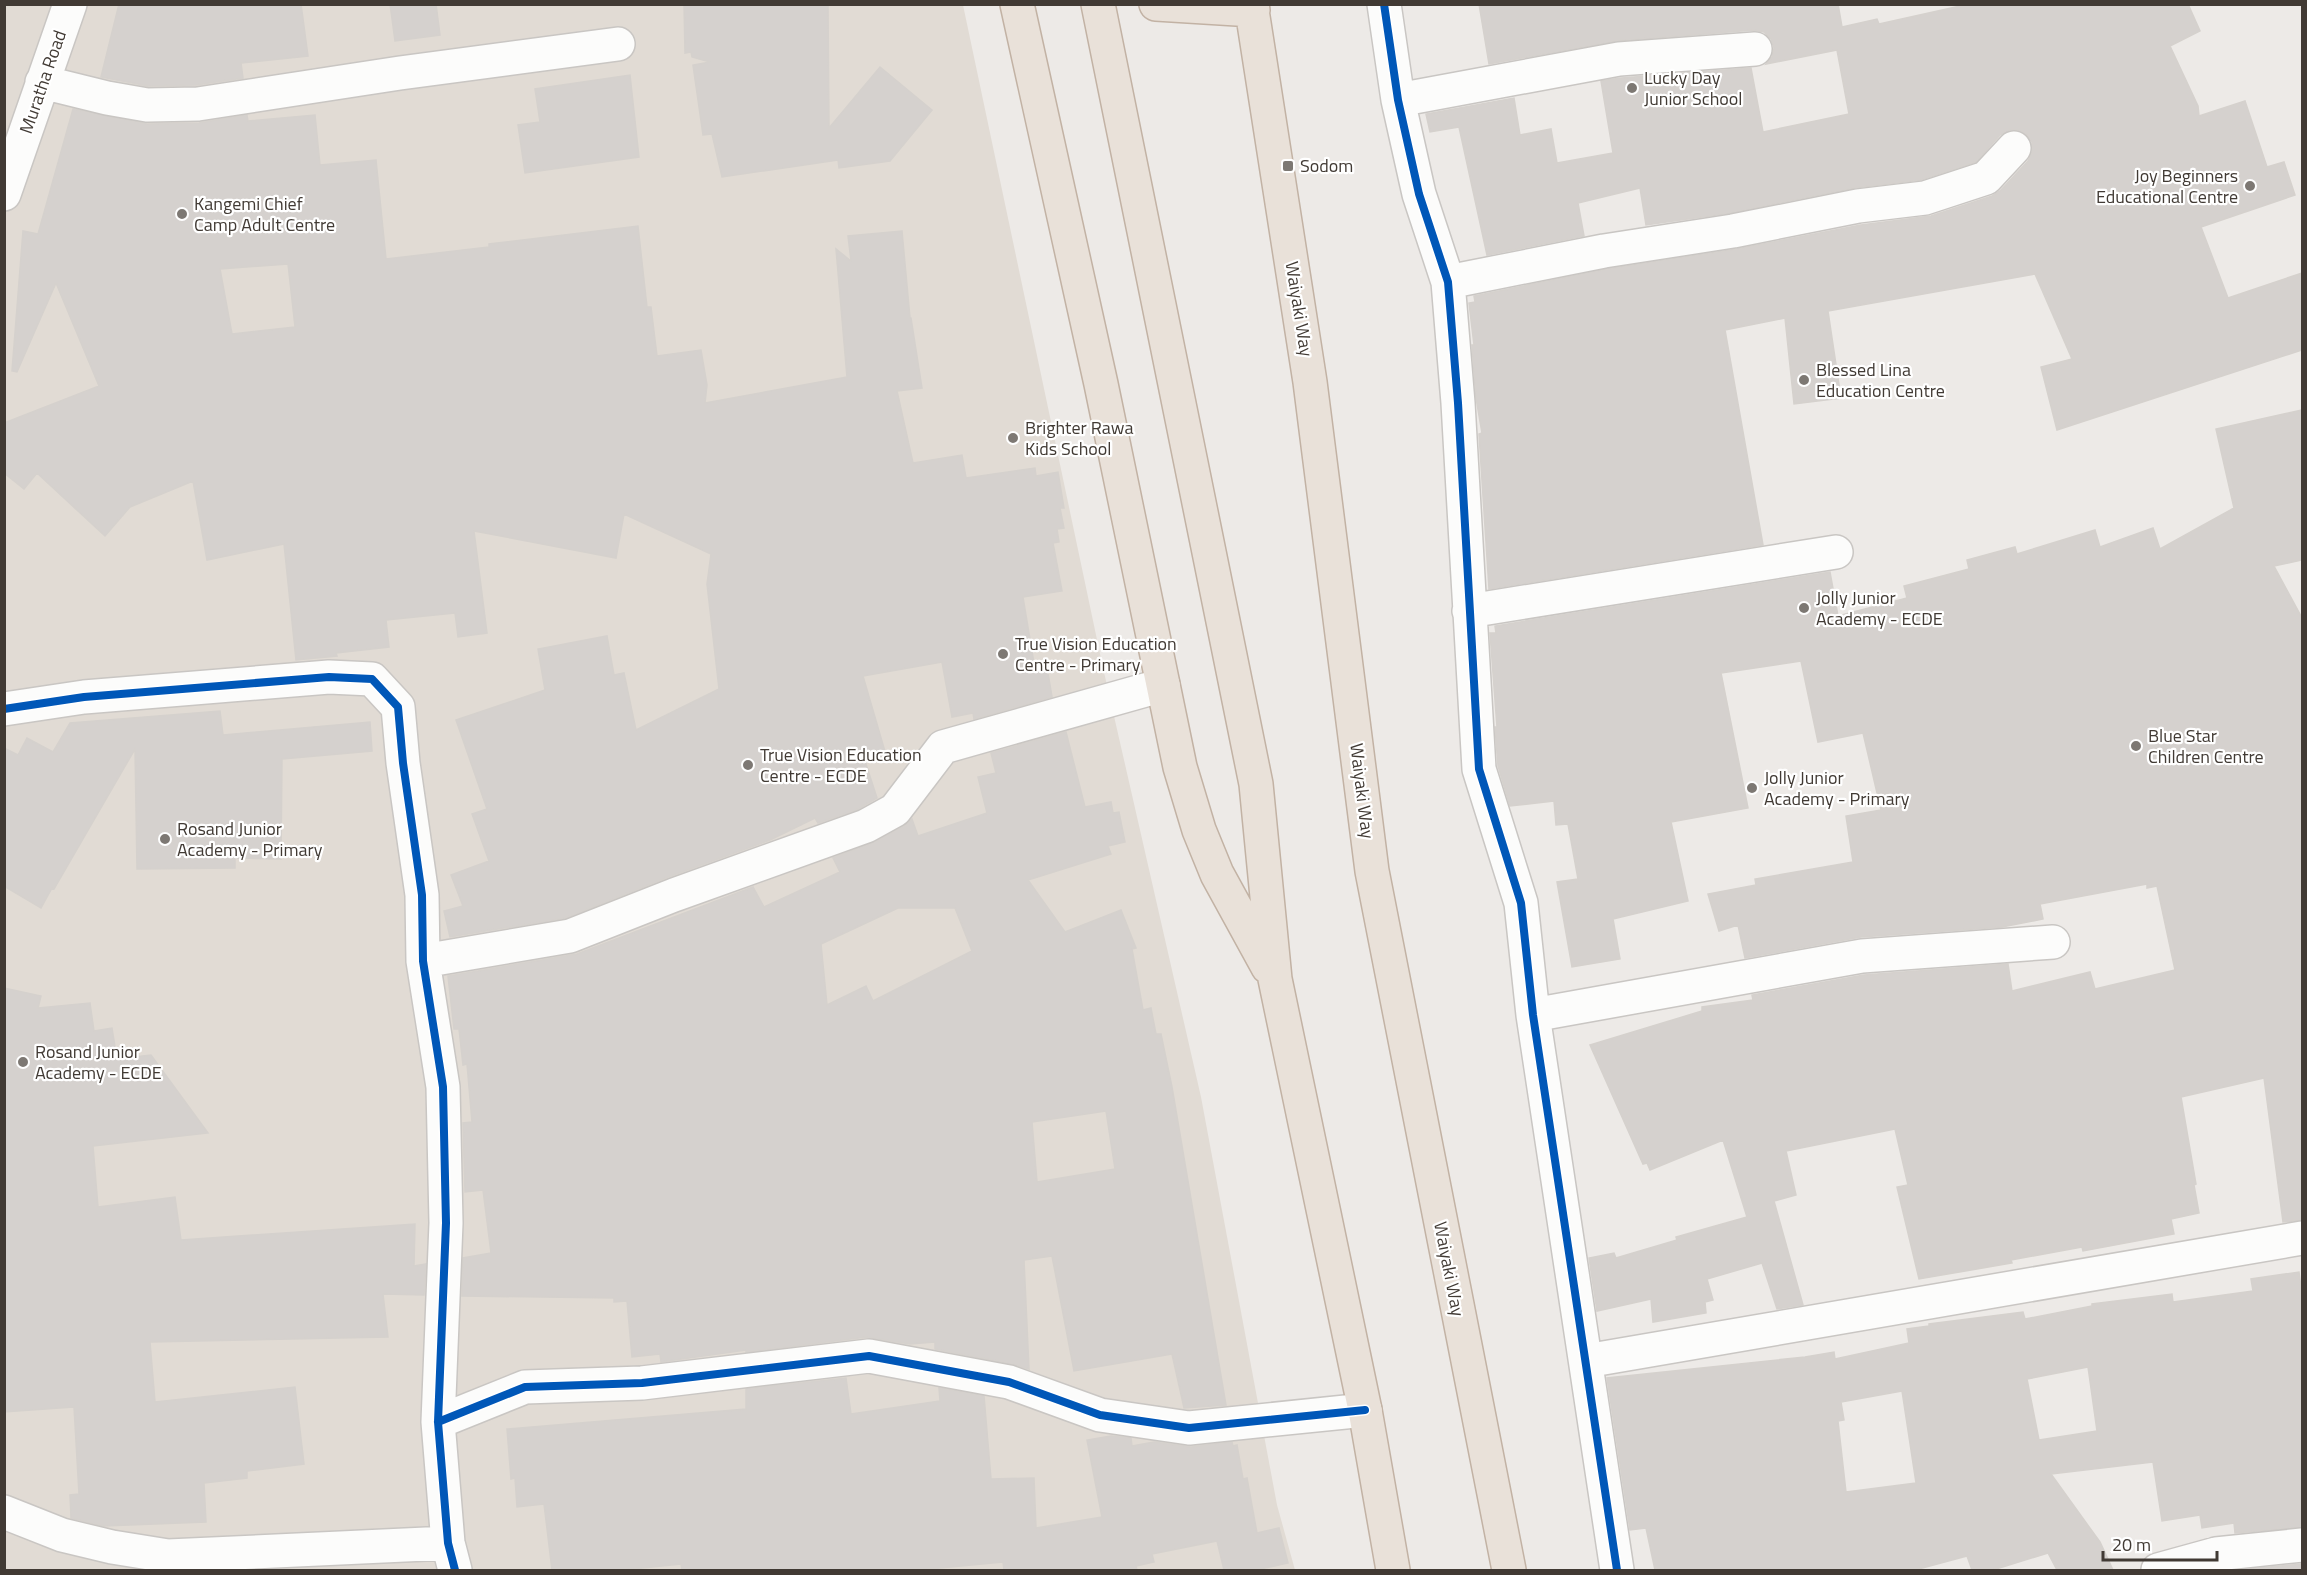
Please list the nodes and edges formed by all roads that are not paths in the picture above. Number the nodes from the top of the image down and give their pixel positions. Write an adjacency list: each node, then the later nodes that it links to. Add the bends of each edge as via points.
1 (70, 4): 9 (street, Muratha Road)
2 (1017, 4): 16 (highway)
3 (1098, 4): 20 (highway, via 1256,784)
4 (1156, 4): 6 (highway)
5 (1384, 4): 10 (street)
6 (1252, 8): 31 (highway, Waiyaki Way, via 1310,382 1372,871)
7 (618, 44): 9 (street, via 198,104 147,105)
8 (1755, 50): 10 (street, via 1619,59)
9 (42, 82): 12 (street, Muratha Road)
10 (1398, 100): 13 (street, via 1419,194)
11 (2014, 148): 13 (street, via 1986,178 1925,198 1604,251)
12 (4, 194)
13 (1448, 282): 15 (street)
14 (1836, 552): 15 (street)
15 (1469, 611): 21 (street, via 1479,770 1521,903)
16 (1163, 685): 19 (street, via 944,747 895,810 866,826 570,936); 20 (highway, via 1180,767 1199,830 1217,874)
17 (4, 709): 19 (street, via 84,696 329,677 372,679 398,707 422,895)
18 (2053, 942): 21 (street, via 1862,956)
19 (423, 961): 25 (street, via 443,1087 446,1223)
20 (1275, 979): 24 (highway)
21 (1533, 1015): 23 (street)
22 (2302, 1238): 23 (street)
23 (1586, 1361): 32 (street)
24 (1365, 1410): 25 (street, via 1189,1428 1100,1415 1009,1382 869,1356 642,1383 525,1387); 30 (highway)
25 (438, 1422): 28 (street)
26 (4, 1512): 28 (street, via 62,1535 168,1556)
27 (2302, 1545): 29 (street)
28 (452, 1557)
29 (2217, 1562): 33 (street)
30 (1393, 1570)
31 (1509, 1570)
32 (1617, 1570)
33 (2158, 1570)

